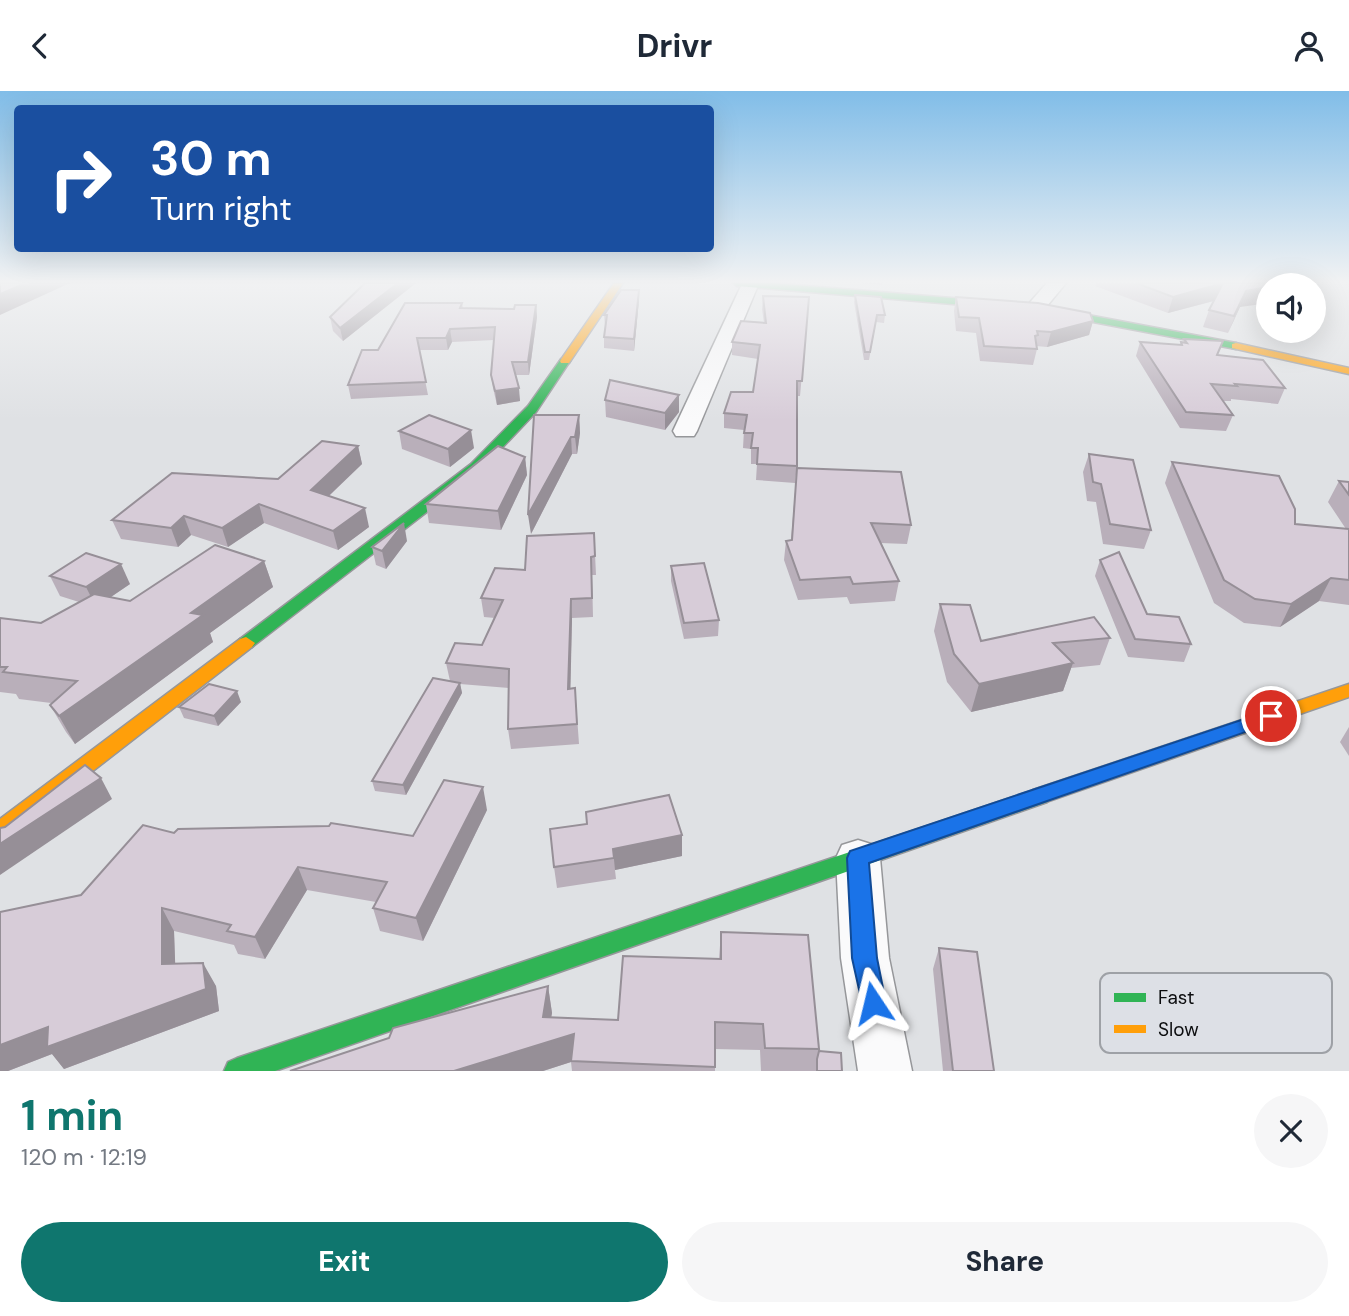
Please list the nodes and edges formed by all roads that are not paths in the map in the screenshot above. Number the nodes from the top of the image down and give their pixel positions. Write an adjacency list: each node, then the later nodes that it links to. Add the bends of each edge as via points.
1 (587, 329): 7 (street, via 532,409 476,467)
2 (726, 329): 5 (street)
3 (1150, 329): 4 (street)
4 (1349, 371)
5 (685, 431)
6 (1349, 690): 8 (street)
7 (0, 831)
8 (858, 858): 9 (street); 10 (street, via 865,958)
9 (237, 1071)
10 (885, 1071)

